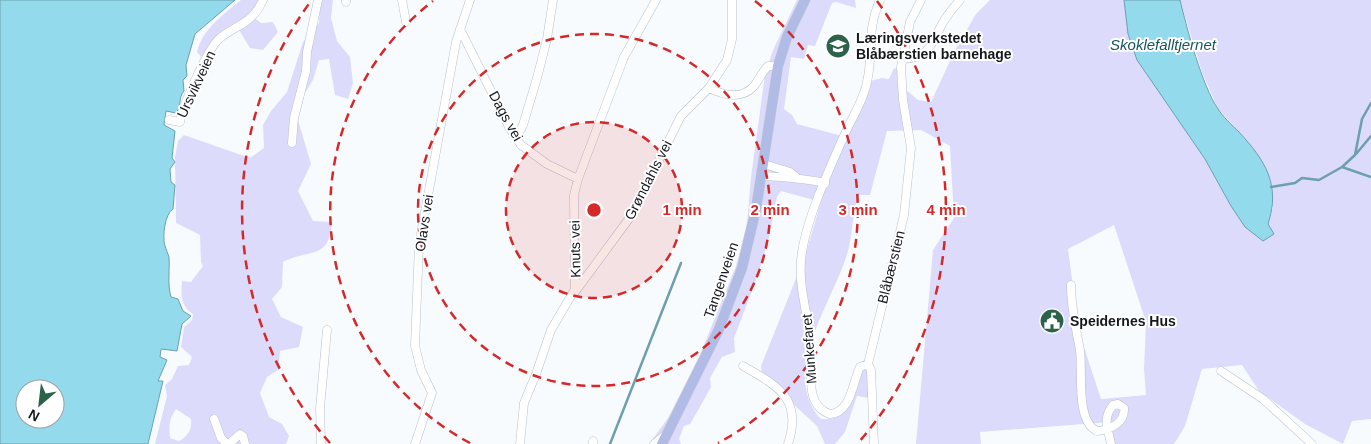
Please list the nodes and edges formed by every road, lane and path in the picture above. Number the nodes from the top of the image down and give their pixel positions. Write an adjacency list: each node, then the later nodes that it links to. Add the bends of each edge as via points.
1 (263, 0): 17 (street, Ursvikveien, via 248,22 215,43 195,81 180,122)
2 (318, 0): 19 (street, via 294,118)
3 (402, 0): 12 (street)
4 (470, 0): 13 (street, Olavs vei)
5 (553, 0): 18 (street, via 537,78)
6 (656, 0): 23 (street, Knuts vei, via 624,57)
7 (732, 0): 16 (street, Grøndahls vei, via 729,56)
8 (805, 0): 15 (main road, Tangenveien, via 787,37)
9 (880, 0): 24 (street, Munkefaret, via 870,28 867,82)
10 (921, 0): 14 (street, Blåbærstien, via 910,22)
11 (960, 0): 14 (street, via 941,25 928,51 919,57)
12 (406, 22)
13 (460, 29): 18 (street, Dags vei); 36 (street, Olavs vei, via 442,110 419,245 415,346 421,370 432,393)
14 (902, 59): 28 (street, Blåbærstien, via 903,100 911,148 906,195 896,254)
15 (778, 66): 16 (street, via 768,66 752,88 740,94 723,95); 20 (main road, Tangenveien)
16 (708, 88): 26 (street, Grøndahls vei, via 681,116 631,216 584,283)
17 (169, 120)
18 (516, 138): 23 (street, Dags vei, via 531,154)
19 (292, 143)
20 (764, 164): 21 (main road, Tangenveien); 22 (street)
21 (762, 176): 22 (street); 32 (main road, Tangenveien, via 747,251 735,288 709,351)
22 (795, 176): 24 (street)
23 (578, 179): 26 (street, Knuts vei, via 574,195)
24 (825, 183): 28 (street, Munkefaret, via 806,233 800,268 811,336 812,393 817,407 830,414 839,411 850,397 860,367)
25 (1070, 285): 41 (street, via 1080,352 1083,408 1092,428 1108,430)
26 (574, 292): 37 (street, Knuts vei, via 551,330 524,403)
27 (327, 330): 35 (street, via 320,408)
28 (868, 364): 40 (street, Blåbærstien, via 871,370)
29 (743, 366): 39 (street, via 771,384 789,402 794,419)
30 (1221, 371): 42 (street, via 1263,399)
31 (214, 419): 33 (street, via 221,438)
32 (664, 440): 38 (street)
33 (228, 444): 34 (street, via 241,434)
34 (244, 444)
35 (321, 444)
36 (415, 444)
37 (520, 444)
38 (654, 444)
39 (788, 444)
40 (874, 444)
41 (1111, 444)
42 (1312, 444)

